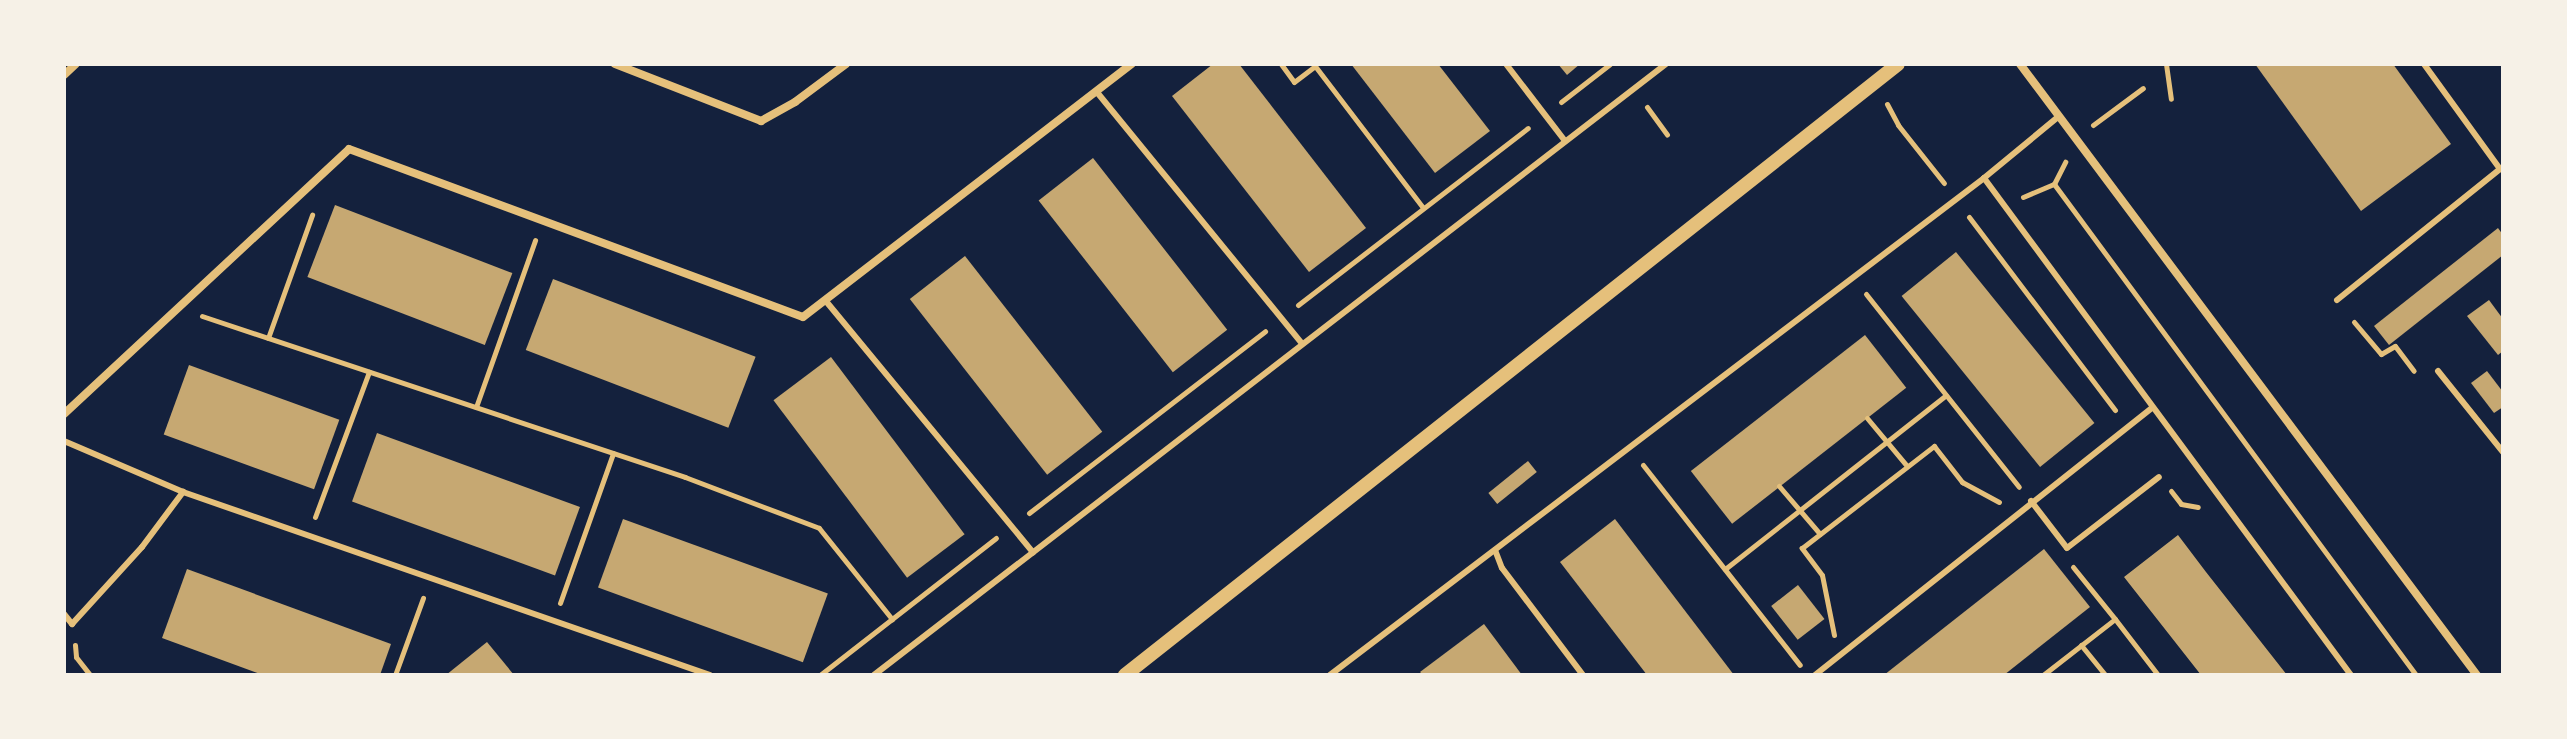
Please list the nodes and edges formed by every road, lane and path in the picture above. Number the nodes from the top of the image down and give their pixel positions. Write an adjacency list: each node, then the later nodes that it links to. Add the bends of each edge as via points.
1 (76, 64): 14 (street)
2 (615, 64): 3 (street, via 761,121)
3 (846, 64)
4 (1132, 64): 16 (street)
5 (1281, 64): 25 (path, via 1294,82 1315,66)
6 (1506, 64): 18 (lane)
7 (1610, 64): 18 (path)
8 (1666, 64): 21 (lane)
9 (1898, 64): 78 (street)
10 (2020, 64): 19 (street)
11 (2173, 64): 13 (path)
12 (2424, 64): 30 (lane, via 2500,169)
13 (2166, 67): 17 (path)
14 (64, 75)
15 (2143, 88): 20 (path)
16 (1096, 91): 29 (street); 33 (lane)
17 (2171, 99)
18 (1545, 114): 21 (lane); 25 (path)
19 (2058, 117): 20 (street); 22 (lane)
20 (2073, 137): 23 (path); 88 (street)
21 (1565, 141): 36 (lane)
22 (1984, 178): 24 (lane); 28 (lane)
23 (2054, 184): 24 (path); 87 (path)
24 (2003, 205): 42 (lane)
25 (1423, 208): 33 (path)
26 (314, 210): 35 (path)
27 (542, 221): 29 (street, via 803,317); 31 (street, via 349,149); 41 (path)
28 (1852, 278): 40 (path); 48 (lane)
29 (825, 300): 58 (lane)
30 (2337, 300)
31 (178, 308): 35 (path); 43 (street)
32 (2044, 316): 45 (path)
33 (1280, 319): 36 (lane); 58 (path)
34 (2354, 322): 37 (path, via 2381,354 2395,346)
35 (268, 338): 39 (path)
36 (1302, 344): 63 (lane)
37 (2414, 371)
38 (2438, 371): 49 (lane)
39 (369, 372): 41 (path); 60 (path)
40 (1946, 395): 46 (path); 55 (path)
41 (476, 407): 50 (path)
42 (2152, 408): 45 (lane); 86 (lane)
43 (64, 414)
44 (1867, 418): 46 (path)
45 (2128, 426): 55 (lane)
46 (1888, 440): 51 (path); 56 (path)
47 (64, 441): 54 (lane)
48 (1630, 447): 62 (lane); 64 (path)
49 (2503, 452)
50 (613, 453): 67 (path, via 819,528); 69 (path)
51 (1907, 466): 57 (path, via 1934,446 1962,482); 59 (path)
52 (2159, 477): 61 (lane)
53 (1779, 486): 56 (path)
54 (183, 492): 60 (lane); 70 (lane, via 142,547)
55 (2031, 501): 57 (lane); 61 (lane)
56 (1801, 510): 59 (path); 64 (path)
57 (2018, 512): 72 (lane)
58 (1013, 526): 63 (lane); 67 (path)
59 (1820, 534): 72 (path, via 1802,548 1822,575)
60 (308, 536): 65 (lane)
61 (2067, 548): 68 (path, via 2064,556)
62 (1495, 550): 79 (lane); 80 (lane, via 1502,568)
63 (1033, 552): 77 (lane)
64 (1725, 569): 81 (path)
65 (431, 578): 69 (lane); 74 (path)
66 (64, 614): 70 (lane)
67 (892, 619): 76 (path)
68 (2115, 619): 71 (path); 85 (path)
69 (553, 620): 75 (lane)
70 (72, 624): 73 (path, via 76,657)
71 (2081, 645): 83 (path); 84 (path)
72 (1839, 656): 82 (lane)
73 (90, 675)
74 (395, 675)
75 (710, 675)
76 (820, 675)
77 (874, 675)
78 (1125, 675)
79 (1330, 675)
80 (1583, 675)
81 (1808, 675)
82 (1815, 675)
83 (2043, 675)
84 (2105, 675)
85 (2158, 675)
86 (2351, 675)
87 (2416, 675)
88 (2477, 675)

